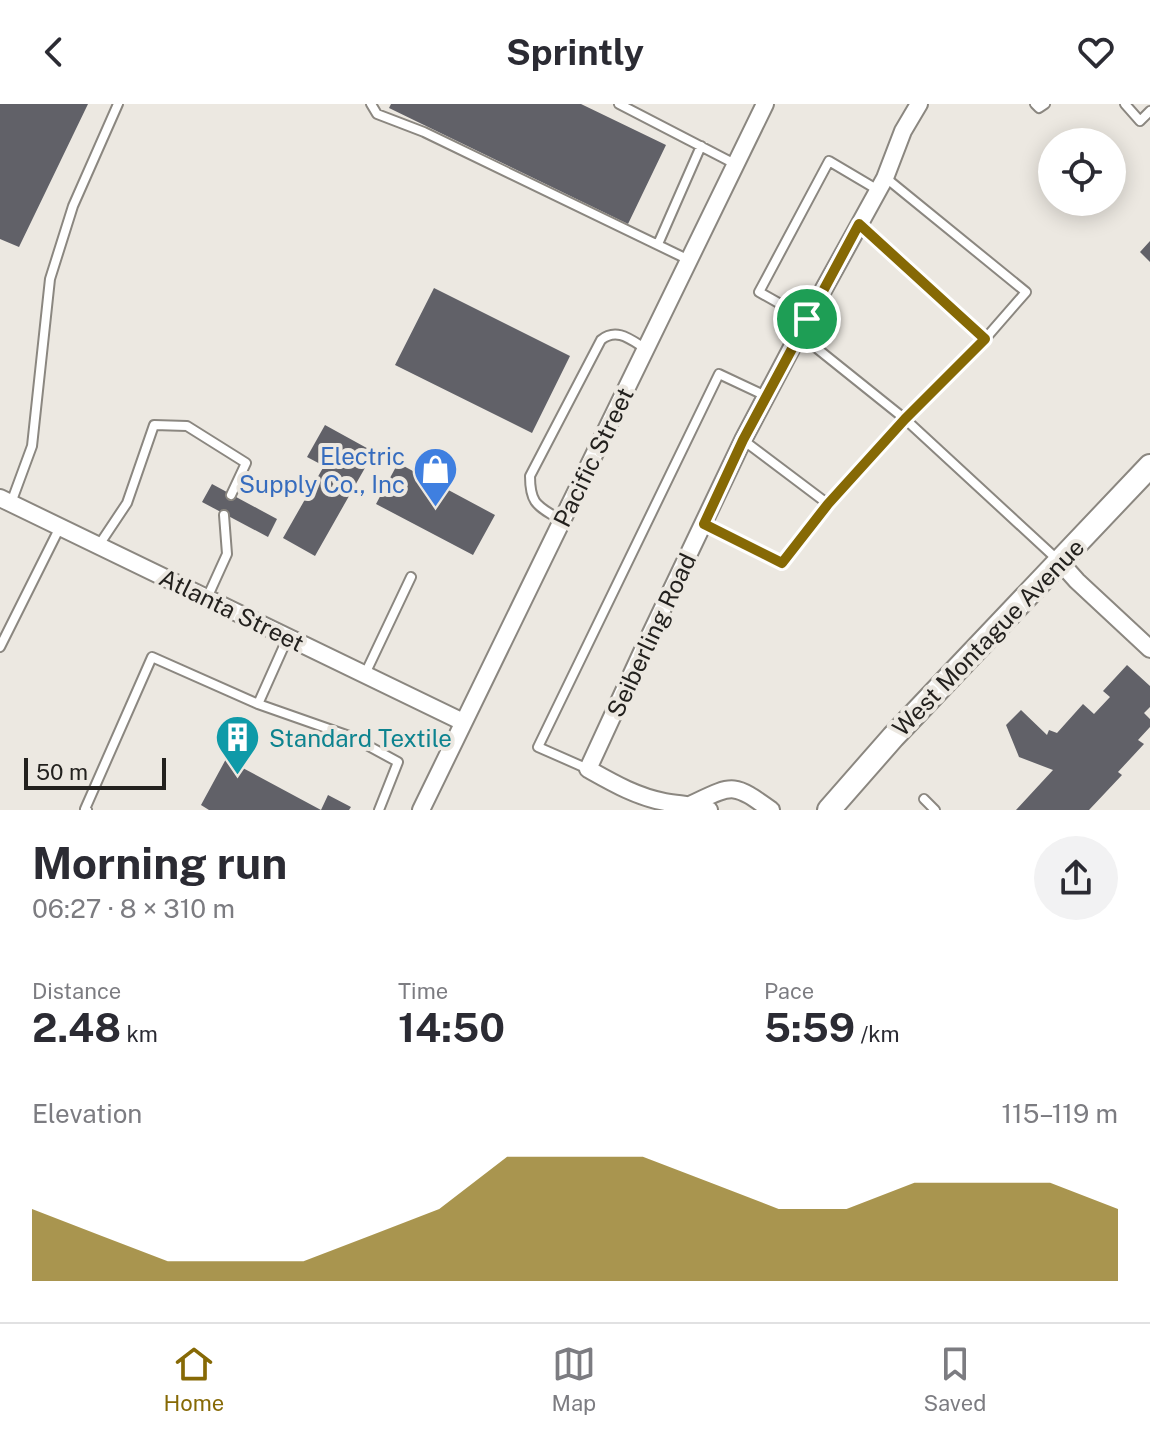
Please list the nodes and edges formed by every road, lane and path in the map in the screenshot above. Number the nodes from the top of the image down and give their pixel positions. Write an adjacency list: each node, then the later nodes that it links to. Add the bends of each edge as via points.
1 (118, 104): 25 (lane, via 73,206 50,279 32,446)
2 (371, 104): 14 (lane, via 377,114)
3 (619, 104): 10 (lane)
4 (765, 104): 11 (street, Pacific Street)
5 (919, 104): 12 (street, Seiberling Road)
6 (1035, 104): 7 (lane)
7 (1045, 104)
8 (1125, 104): 9 (lane, via 1140,121)
9 (1150, 111)
10 (701, 146): 11 (lane); 14 (lane)
11 (736, 164): 15 (street, Pacific Street)
12 (882, 184): 13 (street, Seiberling Road); 16 (lane, via 829,161 759,292); 18 (lane, via 1026,292)
13 (859, 224): 16 (street, Seiberling Road); 18 (lane)
14 (658, 244): 15 (lane)
15 (689, 260): 19 (street, Pacific Street)
16 (807, 319): 17 (street, Seiberling Road)
17 (799, 334): 20 (street, Seiberling Road); 21 (lane)
18 (985, 339): 21 (lane)
19 (646, 349): 28 (street, Pacific Street); 28 (lane, via 620,334 601,340 530,476 536,503)
20 (766, 396): 22 (street, Seiberling Road); 41 (lane, via 719,374 538,747)
21 (905, 419): 26 (lane); 32 (lane)
22 (743, 440): 26 (lane); 29 (street, Seiberling Road)
23 (1150, 466): 32 (main road, West Montague Avenue)
24 (231, 495): 31 (lane, via 246,463 187,426 154,425 127,503)
25 (5, 500): 30 (street, Atlanta Street)
26 (828, 504): 29 (lane, via 782,563)
27 (224, 515): 34 (lane, via 227,554)
28 (562, 521): 40 (street, Pacific Street)
29 (704, 524): 41 (street, Seiberling Road)
30 (60, 527): 31 (street, Atlanta Street); 36 (lane)
31 (99, 545): 34 (street, Atlanta Street)
32 (1060, 562): 37 (street); 48 (main road, West Montague Avenue)
33 (411, 577): 38 (lane)
34 (207, 598): 35 (street, Atlanta Street)
35 (288, 637): 38 (street, Atlanta Street); 39 (lane)
36 (0, 647)
37 (1150, 649)
38 (365, 674): 40 (street, Atlanta Street)
39 (258, 704): 44 (lane, via 152,657); 45 (lane, via 352,737 398,762)
40 (463, 722): 46 (street, Pacific Street)
41 (588, 769): 43 (street, via 630,792)
42 (924, 799): 49 (lane)
43 (701, 807): 47 (street, via 725,788 744,791)
44 (87, 810)
45 (379, 810)
46 (421, 810)
47 (771, 810)
48 (829, 810)
49 (935, 810)

